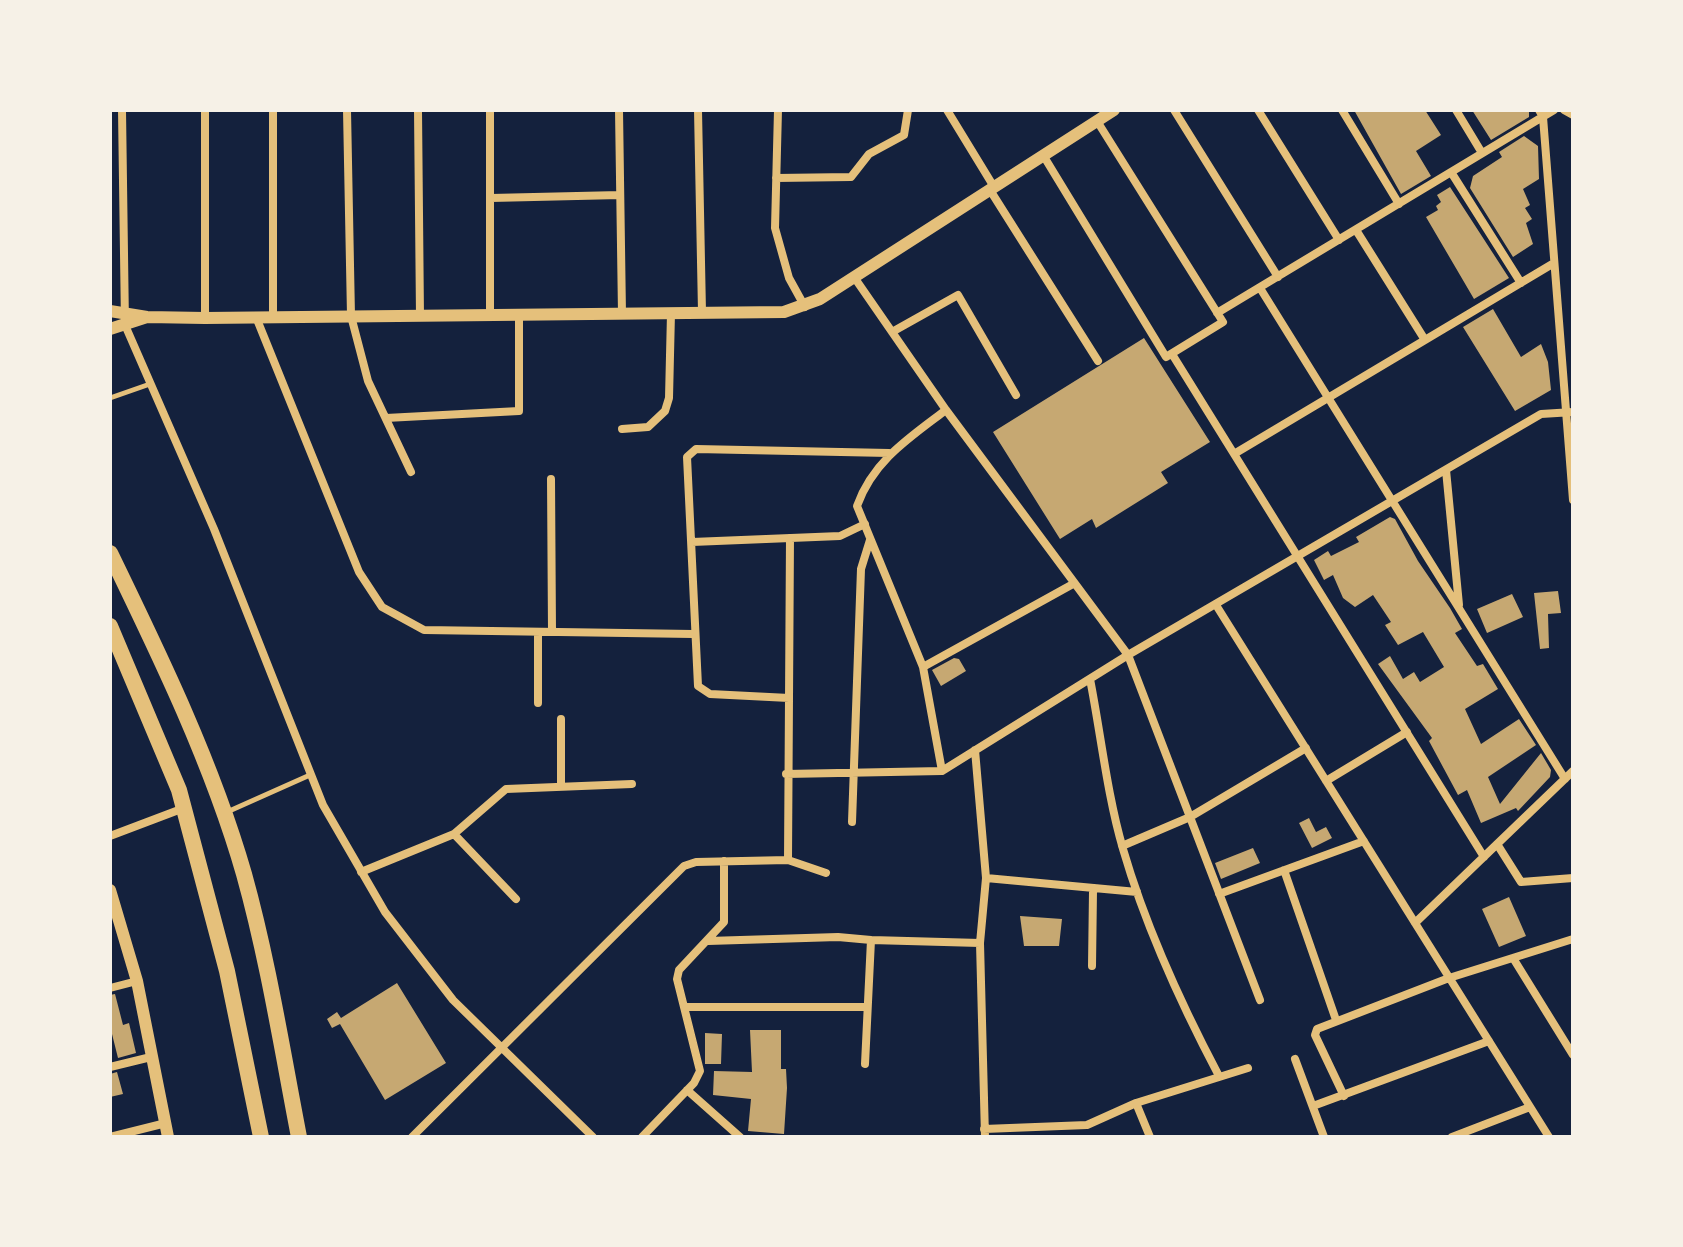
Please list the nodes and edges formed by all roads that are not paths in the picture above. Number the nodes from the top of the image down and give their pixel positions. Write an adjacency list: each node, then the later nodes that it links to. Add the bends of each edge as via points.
1 (122, 110): 38 (street)
2 (205, 110): 49 (street)
3 (273, 110): 47 (street)
4 (347, 110): 43 (street)
5 (418, 110): 50 (street)
6 (490, 110): 28 (street)
7 (619, 110): 27 (street)
8 (698, 110): 39 (street)
9 (778, 110): 25 (street)
10 (908, 110): 25 (street, via 904,135 869,154 851,177)
11 (947, 110): 26 (street)
12 (1114, 110): 21 (street)
13 (1174, 110): 34 (street)
14 (1258, 110): 31 (street)
15 (1342, 110): 29 (street)
16 (1456, 110): 22 (street)
17 (1554, 110): 19 (street)
18 (1564, 110): 20 (street)
19 (1541, 113): 22 (street); 32 (street)
20 (1573, 115)
21 (1097, 121): 23 (street); 41 (street)
22 (1482, 153): 24 (street)
23 (1043, 155): 26 (street); 55 (street, via 1166,357)
24 (1451, 172): 29 (street); 35 (street)
25 (776, 178): 37 (street, via 778,250)
26 (992, 188): 33 (street); 56 (street)
27 (620, 195): 28 (street); 42 (street)
28 (491, 198): 48 (street)
29 (1399, 204): 30 (street)
30 (1356, 230): 31 (street); 54 (street)
31 (1339, 240): 34 (street)
32 (1554, 263): 35 (street); 62 (street)
33 (854, 277): 37 (street); 53 (street)
34 (1278, 277): 36 (street)
35 (1521, 283): 54 (street)
36 (1260, 288): 41 (street); 59 (street)
37 (805, 307): 39 (street, via 761,314)
38 (116, 311): 45 (street); 51 (street)
39 (702, 312): 40 (street)
40 (671, 313): 42 (street); 64 (street, via 665,411 648,427)
41 (1217, 313): 55 (street, via 1223,322)
42 (622, 314): 44 (street)
43 (351, 316): 47 (street); 50 (street); 63 (street, via 359,355)
44 (519, 316): 48 (street); 63 (street, via 519,411)
45 (147, 317): 49 (street); 51 (street)
46 (256, 317): 47 (street); 49 (street); 83 (street, via 359,572 382,607 424,630)
47 (273, 317)
48 (490, 317): 50 (street)
49 (205, 318)
50 (420, 318)
51 (125, 325): 52 (street); 57 (street)
52 (110, 329)
53 (892, 332): 58 (street, via 958,295); 61 (street)
54 (1425, 340): 59 (street)
55 (1172, 354): 66 (street)
56 (1098, 361)
57 (150, 384): 60 (lane); 98 (street, via 214,529)
58 (1016, 395)
59 (1328, 397): 66 (street); 71 (street)
60 (110, 398)
61 (946, 410): 65 (street); 78 (street)
62 (1570, 412): 67 (street, via 1541,414); 70 (street)
63 (386, 418): 68 (street)
64 (622, 429)
65 (889, 453): 72 (street, via 865,483 857,506); 75 (street, via 696,449 687,457)
66 (1234, 454): 77 (street)
67 (1446, 470): 71 (street); 80 (street)
68 (411, 472)
69 (551, 479): 82 (street)
70 (1573, 500)
71 (1393, 501): 77 (street); 80 (street)
72 (865, 524): 73 (street, via 840,536); 74 (street)
73 (790, 538): 75 (street); 88 (street)
74 (870, 539): 86 (street); 97 (street, via 861,569)
75 (692, 542): 84 (street)
76 (110, 553): 104 (highway)
77 (1298, 557): 79 (street); 91 (street)
78 (1073, 584): 85 (street); 86 (street)
79 (1216, 605): 85 (street); 92 (street)
80 (1459, 609): 99 (street)
81 (110, 626): 103 (highway)
82 (552, 632): 83 (street); 84 (street)
83 (538, 633): 89 (street)
84 (693, 634): 88 (street, via 702,692)
85 (1128, 655): 87 (street); 105 (street)
86 (923, 667): 94 (street)
87 (1090, 679): 93 (street); 111 (street)
88 (789, 698): 96 (street)
89 (538, 703)
90 (561, 719): 102 (street)
91 (1407, 732): 100 (street); 112 (street)
92 (1306, 748): 100 (street); 105 (street)
93 (975, 750): 94 (street); 118 (street)
94 (942, 771): 97 (street)
95 (1573, 771): 99 (street)
96 (786, 774): 97 (street); 113 (street)
97 (853, 774): 106 (street)
98 (310, 775): 104 (lane); 116 (street)
99 (1565, 779): 110 (street)
100 (1326, 781): 109 (street)
101 (632, 784): 102 (street)
102 (561, 785): 107 (street, via 506,789)
103 (185, 808): 108 (street); 159 (highway)
104 (224, 814): 160 (highway, via 258,935)
105 (1190, 817): 111 (street); 123 (street)
106 (852, 822)
107 (454, 834): 116 (street); 124 (street)
108 (110, 836)
109 (1364, 841): 115 (street); 126 (street)
110 (1497, 844): 112 (street); 119 (street, via 1521,882)
111 (1122, 846): 122 (street)
112 (1484, 857): 126 (street)
113 (788, 860): 114 (street); 117 (street)
114 (724, 861): 129 (street, via 724,922); 141 (street, via 696,862 674,874)
115 (1284, 870): 123 (street); 139 (street)
116 (361, 872): 141 (street, via 417,955)
117 (826, 873)
118 (986, 878): 121 (street); 130 (street)
119 (1573, 878)
120 (110, 890): 125 (street)
121 (1093, 891): 122 (street); 132 (street)
122 (1137, 892): 148 (street, via 1190,1022)
123 (1219, 894): 136 (street)
124 (516, 899)
125 (114, 908): 134 (street)
126 (1415, 923): 133 (street)
127 (1573, 939): 131 (street)
128 (871, 940): 129 (street); 130 (street); 138 (street)
129 (707, 941): 137 (street, via 679,970)
130 (980, 943): 155 (street)
131 (1513, 958): 133 (street); 142 (street)
132 (1092, 966)
133 (1449, 978): 139 (street); 140 (street)
134 (137, 981): 135 (street); 143 (street)
135 (110, 988)
136 (1260, 1000)
137 (684, 1007): 138 (street); 149 (street, via 700,1071)
138 (865, 1007): 145 (street)
139 (1336, 1020): 150 (street, via 1315,1035)
140 (1489, 1041): 150 (street); 153 (street)
141 (499, 1046): 161 (street); 162 (street)
142 (1573, 1055)
143 (151, 1057): 146 (street); 154 (street)
144 (1295, 1059): 152 (street)
145 (865, 1064)
146 (110, 1067)
147 (1248, 1068): 148 (street)
148 (1219, 1076): 151 (street)
149 (687, 1090): 163 (street); 164 (street)
150 (1344, 1096): 152 (street)
151 (1136, 1103): 155 (street, via 1087,1125); 165 (street)
152 (1313, 1106): 166 (street)
153 (1530, 1107): 156 (street); 168 (street)
154 (166, 1123): 157 (street); 158 (street)
155 (985, 1133)
156 (1466, 1134): 167 (street)
157 (110, 1137)
158 (168, 1137)
159 (261, 1137)
160 (299, 1137)
161 (412, 1137)
162 (593, 1137)
163 (642, 1137)
164 (740, 1137)
165 (1150, 1137)
166 (1324, 1137)
167 (1452, 1137)
168 (1549, 1137)

